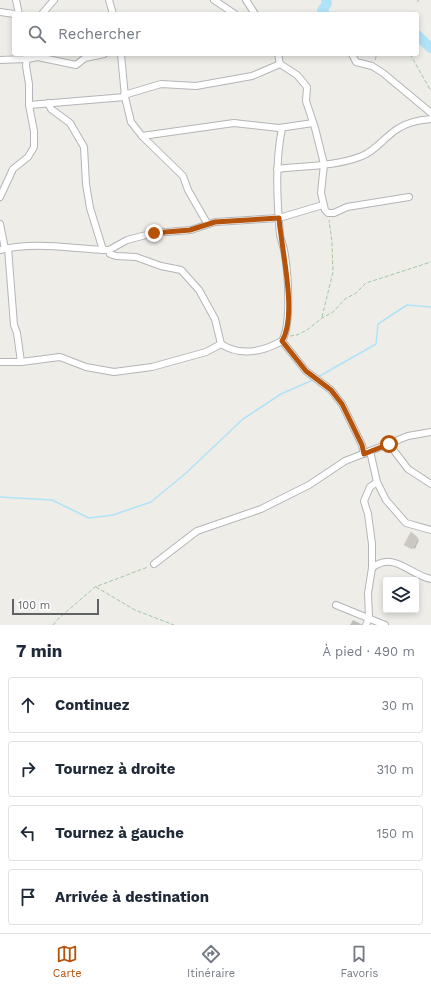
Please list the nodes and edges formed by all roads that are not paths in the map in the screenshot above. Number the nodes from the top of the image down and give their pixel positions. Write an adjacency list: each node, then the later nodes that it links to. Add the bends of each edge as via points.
1 (16, 0): 7 (street)
2 (54, 0): 8 (street)
3 (109, 0): 9 (street)
4 (214, 0): 10 (street)
5 (246, 0): 11 (street)
6 (0, 12): 12 (street)
7 (19, 12)
8 (44, 12)
9 (112, 12)
10 (232, 12)
11 (254, 12)
12 (12, 14)
13 (94, 56): 17 (street, via 85,58 76,65)
14 (122, 56): 20 (street)
15 (278, 56): 19 (street)
16 (353, 56): 23 (street, via 356,62 372,66 383,73)
17 (27, 57): 18 (street); 22 (street)
18 (0, 60)
19 (280, 64): 20 (street, via 252,76 196,86 161,84); 25 (street, via 297,75 307,87 306,101)
20 (125, 96): 21 (street); 27 (street, via 131,122)
21 (48, 103): 22 (street); 37 (street, via 51,109 70,123 84,148 90,208)
22 (29, 105): 31 (street, via 34,147 28,157 13,169)
23 (431, 113)
24 (431, 119): 28 (street, via 419,120 398,128 379,146 362,156)
25 (314, 123): 26 (street); 28 (street)
26 (282, 128): 27 (street, via 234,123); 29 (street)
27 (142, 136): 34 (street, via 183,176)
28 (324, 164): 29 (street); 32 (street, via 320,193)
29 (277, 169): 33 (street)
30 (408, 197): 32 (street, via 347,207 334,213 328,213)
31 (0, 198)
32 (322, 205): 33 (street)
33 (279, 218): 34 (street); 38 (street, via 288,293 288,318)
34 (206, 223): 37 (street, via 190,230 154,233 127,240)
35 (0, 224): 36 (street)
36 (4, 249): 37 (street, via 60,245 82,250); 41 (street, via 14,325)
37 (106, 250): 39 (street, via 116,256 136,257 183,272 199,290 214,319)
38 (283, 339): 39 (street, via 267,349 256,352 238,351); 45 (street, via 306,371 331,390 342,404)
39 (222, 344): 41 (street, via 206,352 152,367 114,372 86,367 60,357)
40 (0, 362): 41 (street)
41 (22, 362)
42 (431, 432): 43 (street, via 408,436)
43 (389, 444): 44 (street); 47 (street, via 408,469)
44 (370, 451): 45 (street); 46 (street)
45 (364, 454): 49 (street, via 345,461 309,485 261,509 197,531)
46 (377, 482): 48 (street, via 386,500 406,523); 50 (street, via 370,487 364,501 372,544)
47 (431, 484)
48 (431, 530)
49 (154, 564)
50 (372, 568): 51 (street, via 389,560); 53 (street, via 368,593)
51 (431, 579)
52 (336, 605): 53 (street)
53 (369, 618): 54 (street); 55 (street)
54 (366, 625)
55 (385, 625)

